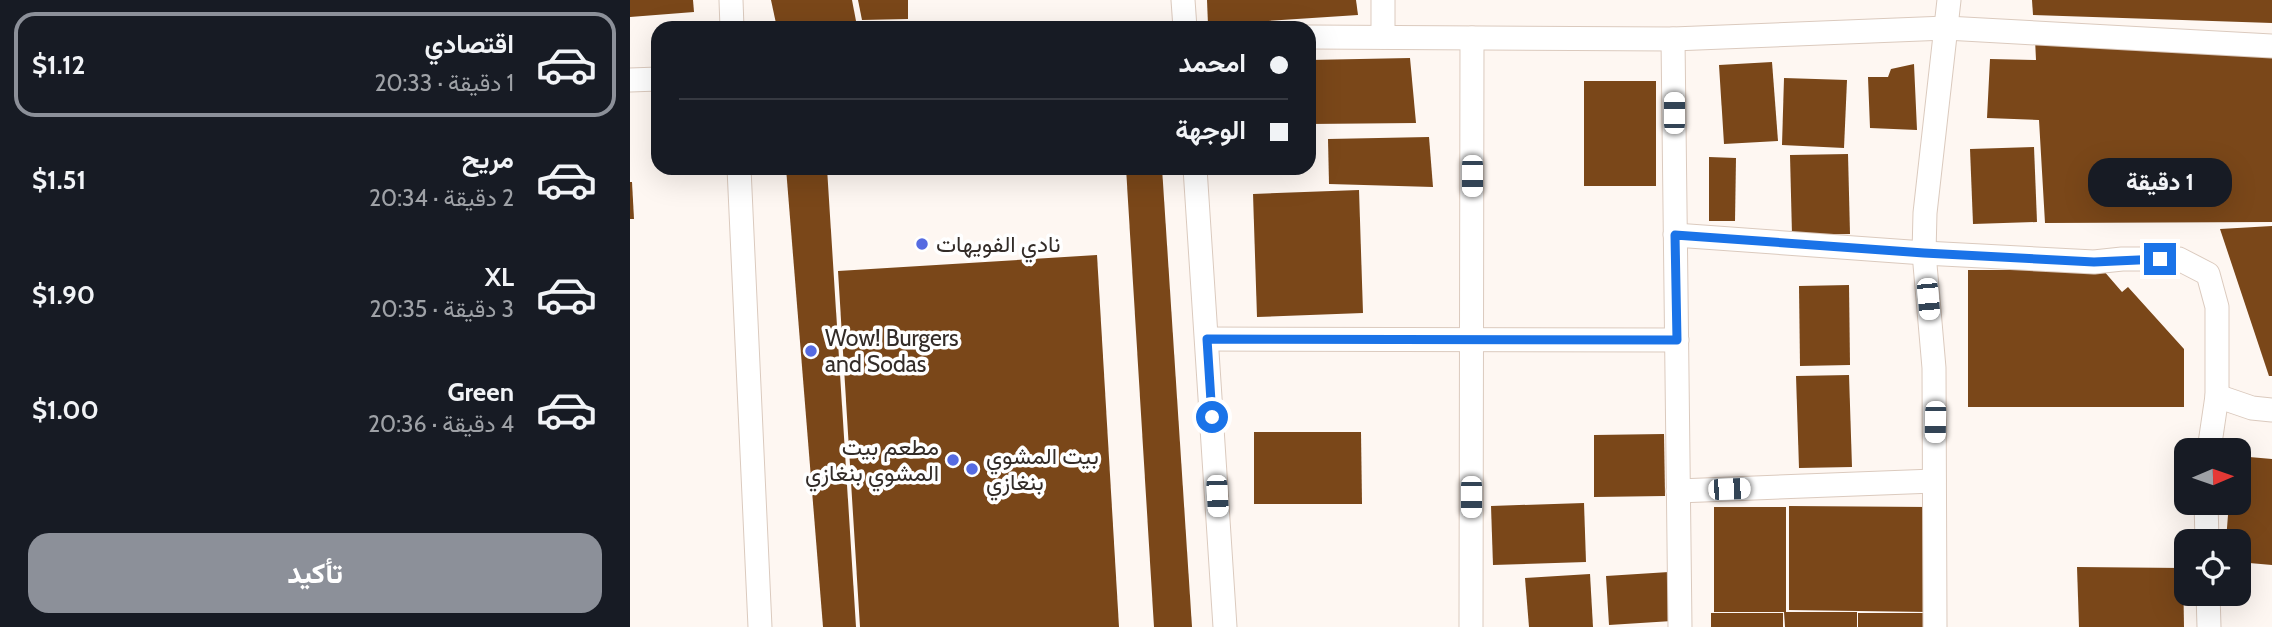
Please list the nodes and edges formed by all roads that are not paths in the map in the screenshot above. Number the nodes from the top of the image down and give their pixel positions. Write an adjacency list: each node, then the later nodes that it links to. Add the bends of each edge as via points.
1 (731, 0): 5 (street)
2 (1183, 0): 6 (street)
3 (1383, 0): 9 (street)
4 (1948, 0): 7 (street)
5 (732, 21)
6 (1184, 21)
7 (1946, 27): 11 (street); 12 (street); 18 (street)
8 (1316, 37): 9 (street)
9 (1383, 37): 10 (street)
10 (1472, 38): 11 (street); 21 (street)
11 (1673, 39): 17 (street)
12 (2272, 46)
13 (651, 79): 14 (street)
14 (630, 80)
15 (739, 175): 28 (street)
16 (1195, 175): 19 (street)
17 (1675, 235): 18 (street); 20 (street)
18 (1924, 253): 22 (street, via 2094,262 2179,259 2208,274 2217,307); 25 (street, via 1934,368)
19 (1207, 339): 21 (street); 29 (street)
20 (1677, 340): 21 (street); 26 (street)
21 (1471, 341): 30 (street)
22 (2217, 396): 23 (street); 24 (street)
23 (2272, 410)
24 (2211, 438)
25 (1934, 481): 26 (street); 32 (street)
26 (1678, 491): 31 (street)
27 (2208, 606): 33 (street)
28 (760, 627)
29 (1225, 627)
30 (1471, 627)
31 (1680, 627)
32 (1935, 627)
33 (2209, 627)

